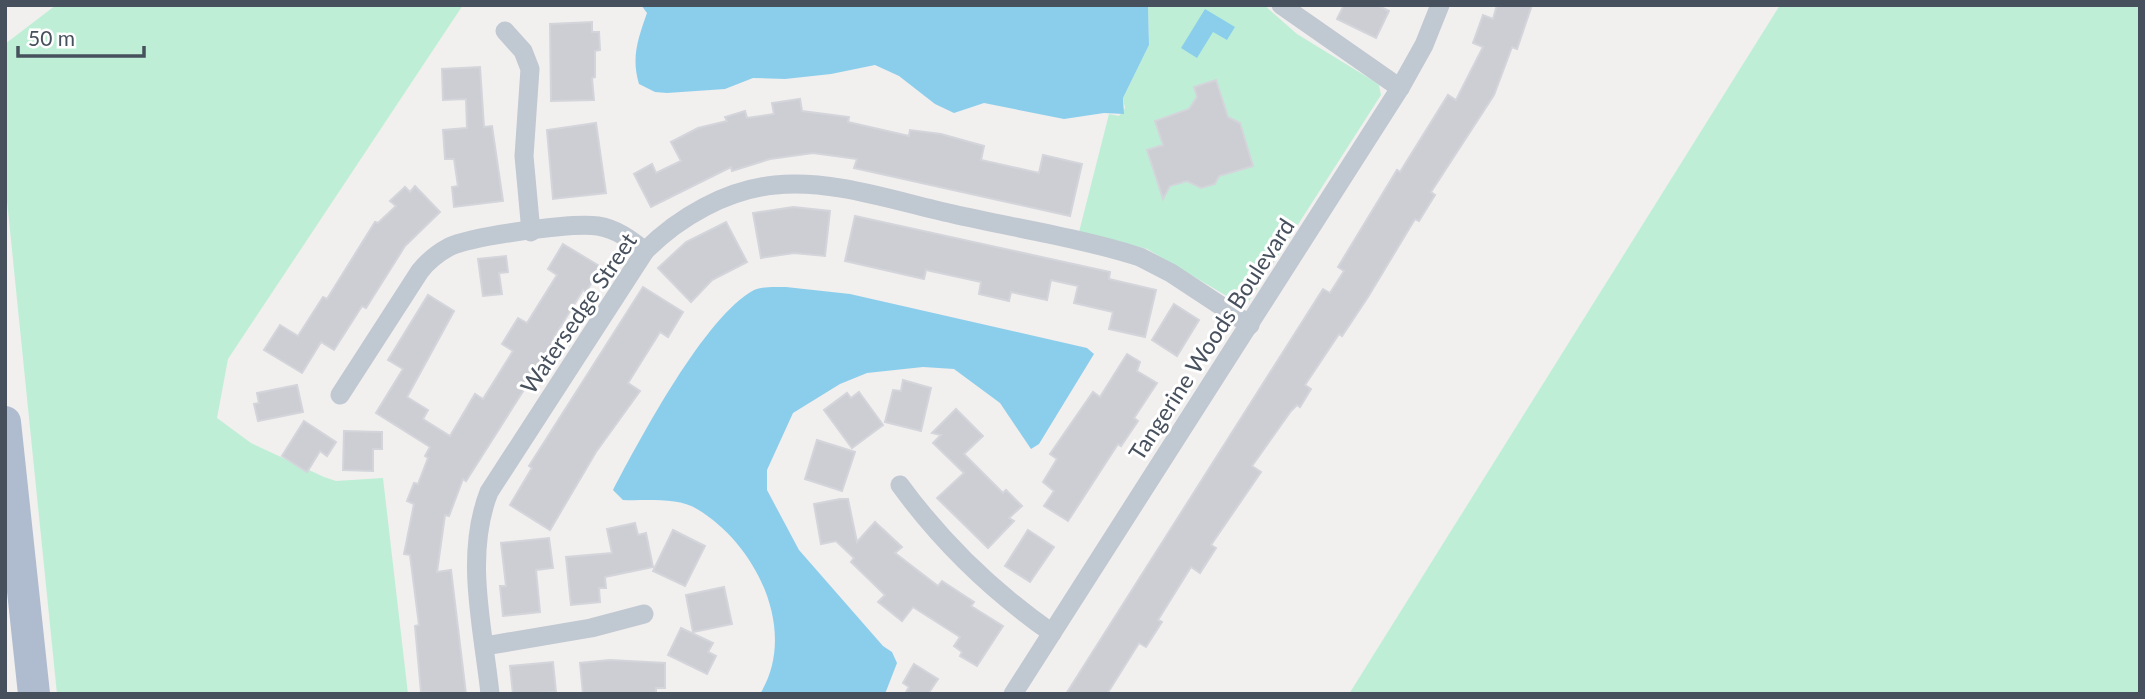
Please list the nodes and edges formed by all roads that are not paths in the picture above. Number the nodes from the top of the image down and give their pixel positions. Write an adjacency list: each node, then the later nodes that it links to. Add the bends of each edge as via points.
1 (1281, 5): 4 (street)
2 (1440, 5): 4 (street, Tangerine Woods Boulevard)
3 (505, 31): 5 (street, via 523,51 530,69 524,156)
4 (1400, 88): 7 (street, Tangerine Woods Boulevard)
5 (531, 232): 6 (street, via 597,226 613,229); 8 (street, via 465,242 436,255 420,271)
6 (645, 251): 7 (street, Watersedge Street, via 677,223 721,200 775,185 824,187 1131,254 1171,273); 13 (street, Watersedge Street, via 489,492 479,517 474,555)
7 (1250, 325): 12 (street, Tangerine Woods Boulevard)
8 (340, 395)
9 (5, 422): 14 (main road)
10 (900, 485): 12 (street, via 971,569)
11 (644, 614): 13 (street)
12 (1052, 633): 16 (street, Tangerine Woods Boulevard)
13 (485, 646): 15 (street, Watersedge Street)
14 (34, 694)
15 (490, 694)
16 (1013, 694)

